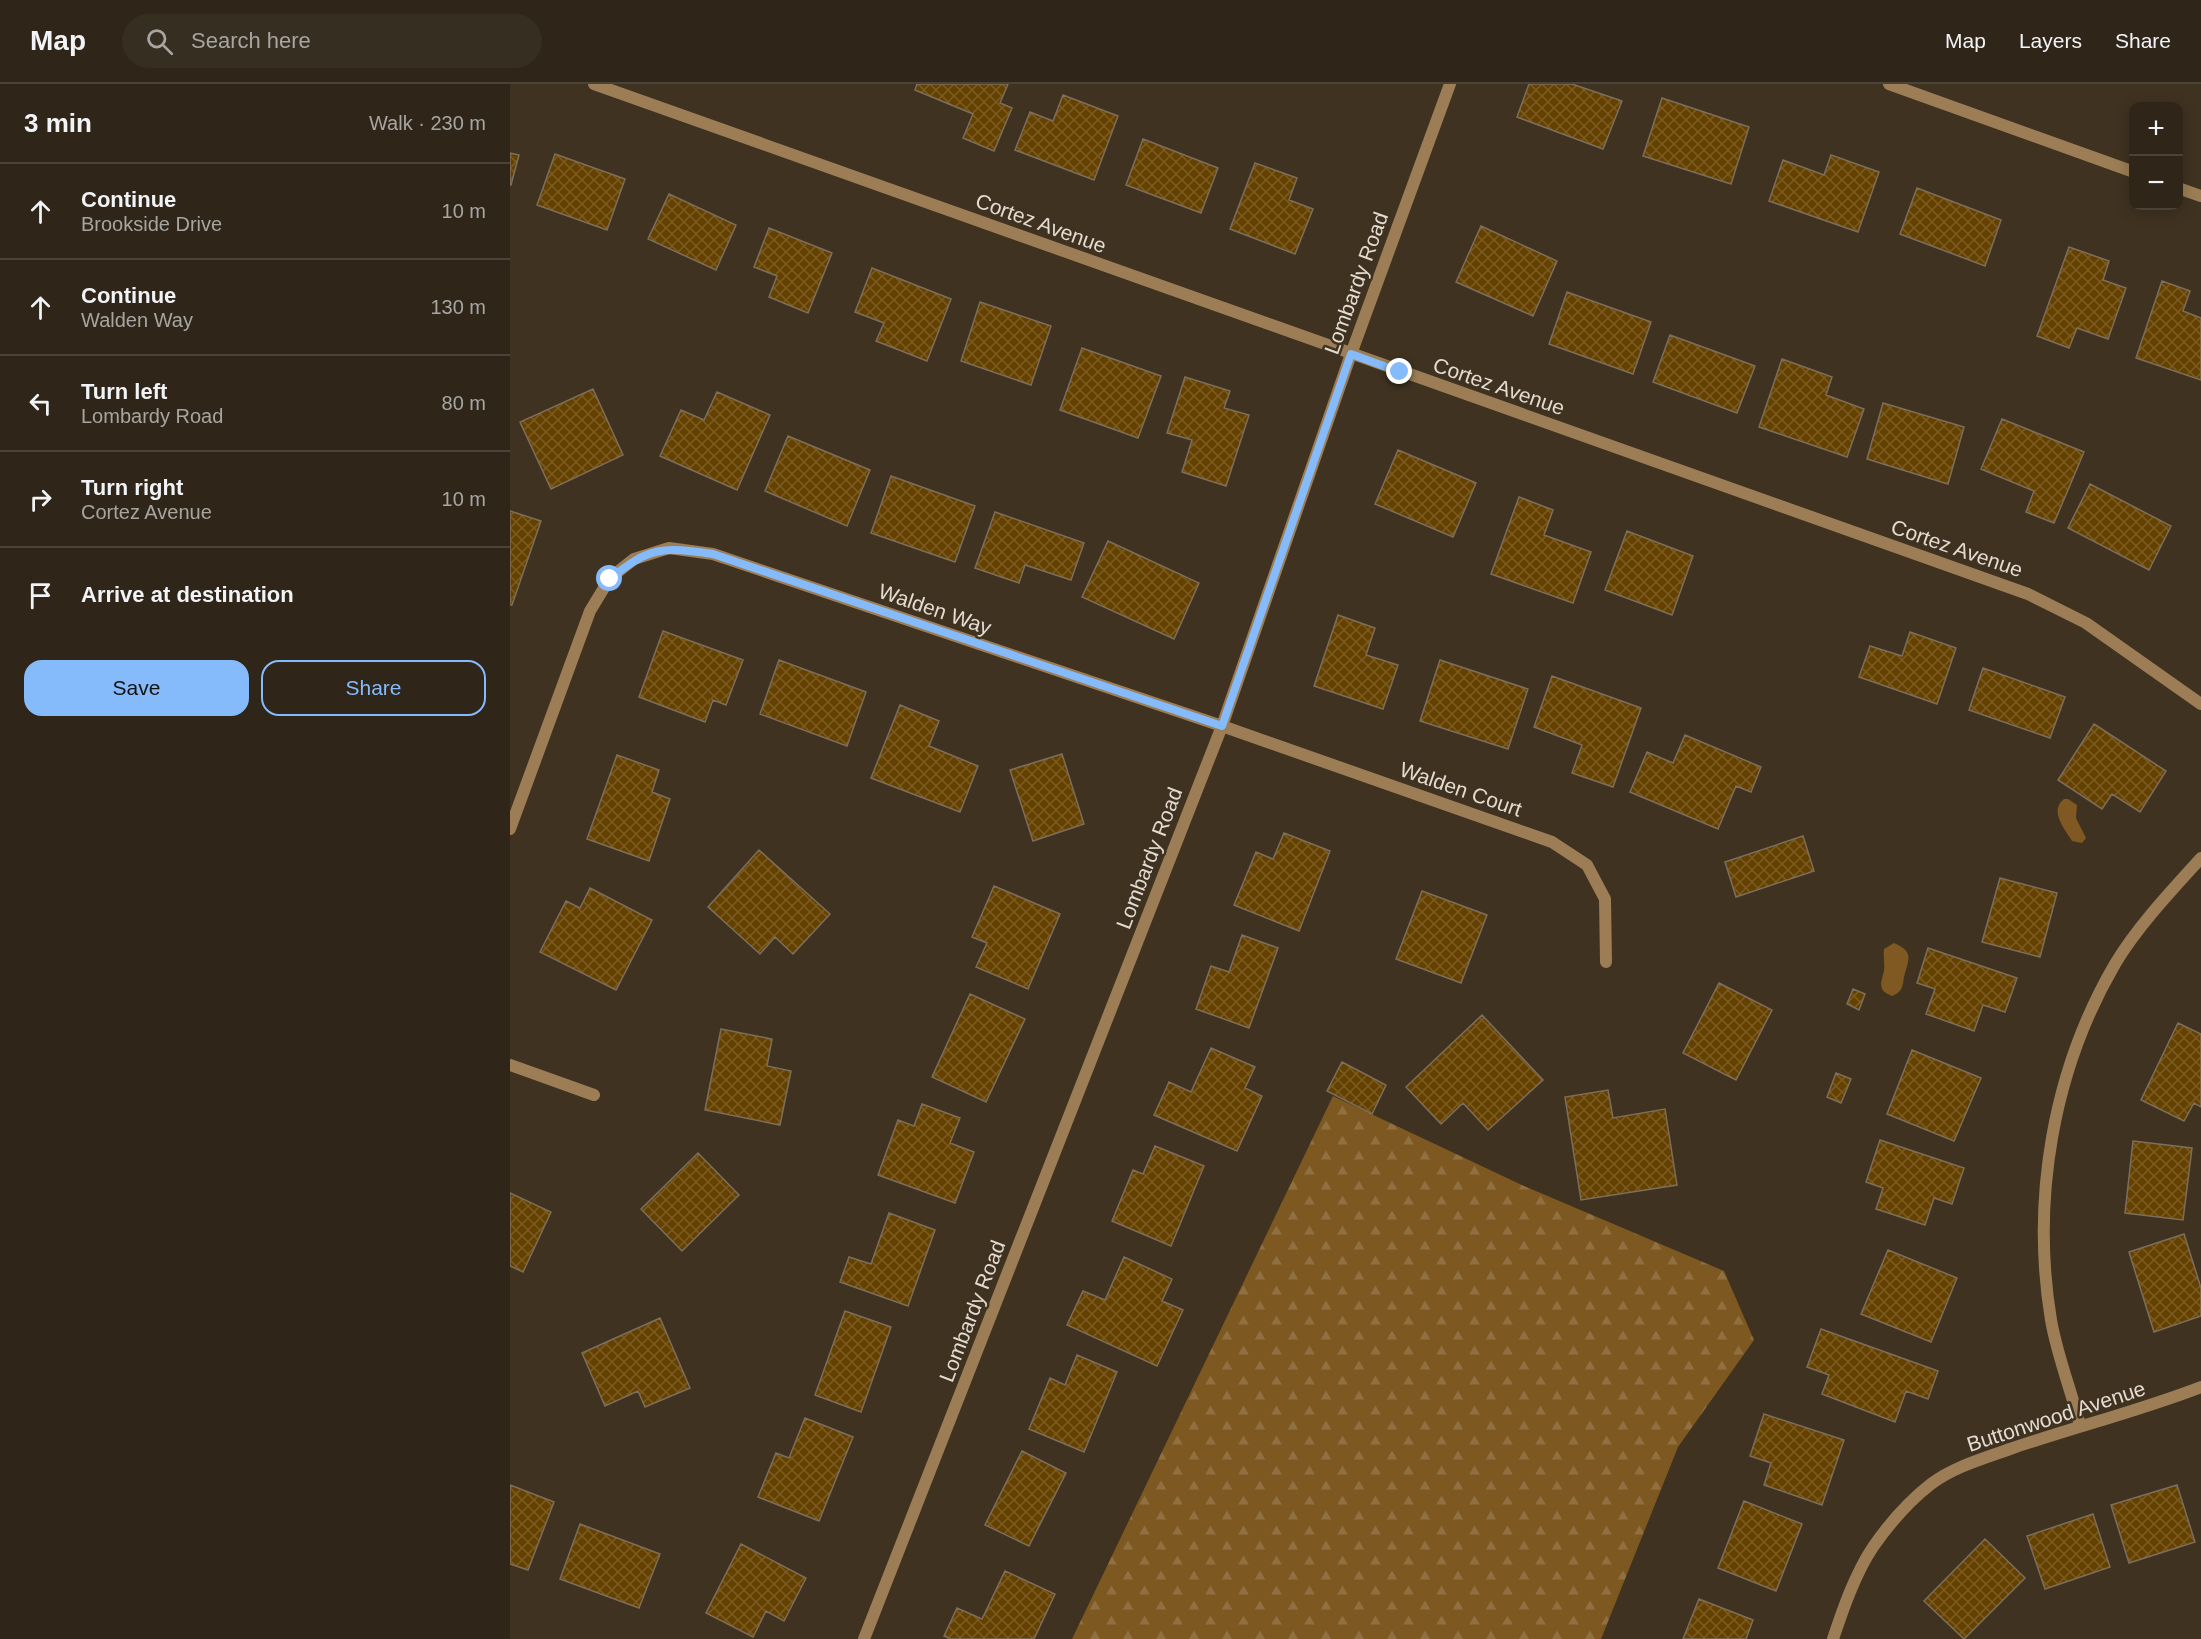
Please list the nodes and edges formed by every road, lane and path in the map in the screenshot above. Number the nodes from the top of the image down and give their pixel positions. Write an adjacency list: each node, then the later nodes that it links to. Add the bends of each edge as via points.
1 (594, 84): 8 (street, Cortez Avenue)
2 (1450, 84): 8 (street, Lombardy Road)
3 (1889, 84): 4 (street)
4 (1910, 87): 5 (street)
5 (2129, 170)
6 (2183, 190): 7 (street)
7 (2201, 196)
8 (1351, 354): 9 (street, Cortez Avenue, via 2028,594 2086,622); 10 (street, Lombardy Road)
9 (2201, 704)
10 (1222, 726): 11 (street, Walden Way, via 713,554 669,548 634,559 610,579 590,611); 13 (street, Walden Court, via 1552,842 1587,865 1605,899); 18 (street, Lombardy Road)
11 (510, 829)
12 (2201, 858): 17 (street, via 2116,963 2081,1032 2059,1098 2044,1240 2052,1320)
13 (1606, 962)
14 (510, 1065): 15 (street)
15 (594, 1095)
16 (2201, 1387): 17 (street, Buttonwood Avenue, via 2149,1407)
17 (2080, 1425): 19 (street, Buttonwood Avenue, via 1976,1461 1933,1482 1898,1515 1871,1549)
18 (864, 1639)
19 (1833, 1639)

